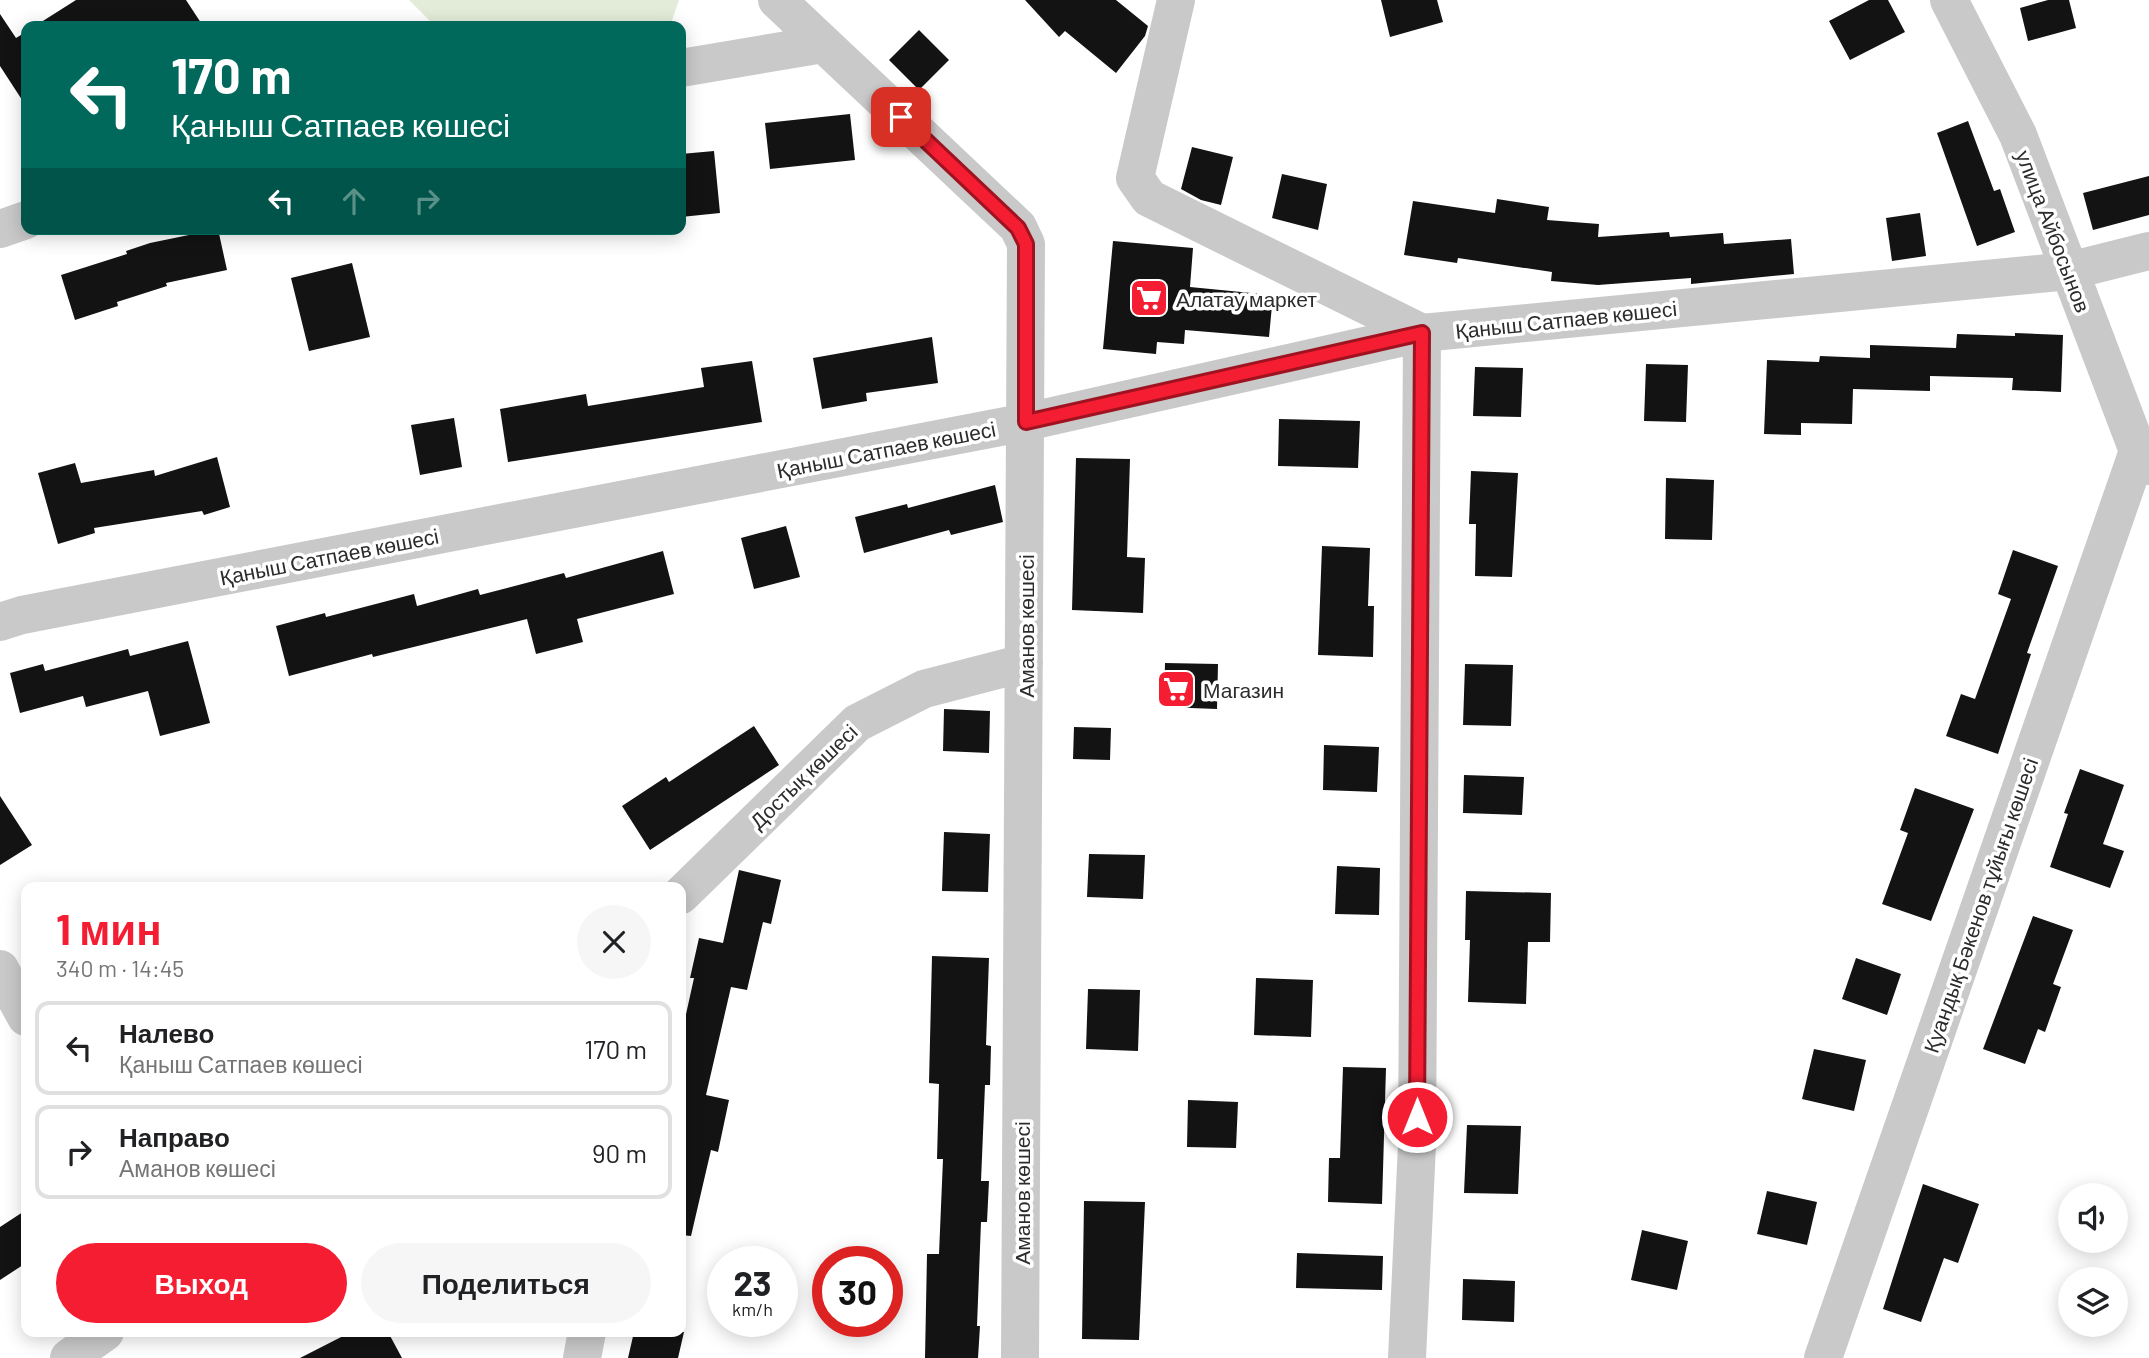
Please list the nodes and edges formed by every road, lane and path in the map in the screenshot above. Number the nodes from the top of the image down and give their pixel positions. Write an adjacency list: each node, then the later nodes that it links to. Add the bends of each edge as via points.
1 (777, 0): 4 (street, Аманов көшесі)
2 (1176, 0): 10 (street, via 1135,178 1149,198)
3 (1949, 0): 9 (street, улица Айбосынов, via 2018,135)
4 (823, 44): 5 (street); 11 (street, Аманов көшесі, via 1018,228 1026,244)
5 (686, 67)
6 (21, 222): 7 (street)
7 (0, 229)
8 (2149, 251): 9 (street, Қаныш Сатпаев көшесі)
9 (2069, 271): 10 (street, Қаныш Сатпаев көшесі); 12 (street, улица Айбосынов)
10 (1422, 333): 11 (street, Қаныш Сатпаев көшесі); 23 (street, via 1417,1145)
11 (1026, 422): 13 (street, Қаныш Сатпаев көшесі); 14 (street, Аманов көшесі)
12 (2143, 458): 24 (street, Қуандық Бәкенов тұйығы көшесі)
13 (0, 622)
14 (1024, 663): 15 (street, Достық көшесі, via 924,689 857,723); 22 (street, Аманов көшесі)
15 (686, 890)
16 (0, 969): 17 (street)
17 (21, 1008)
18 (98, 1337): 20 (street)
19 (586, 1337): 21 (street)
20 (69, 1358)
21 (582, 1358)
22 (1020, 1358)
23 (1407, 1358)
24 (1823, 1358)

